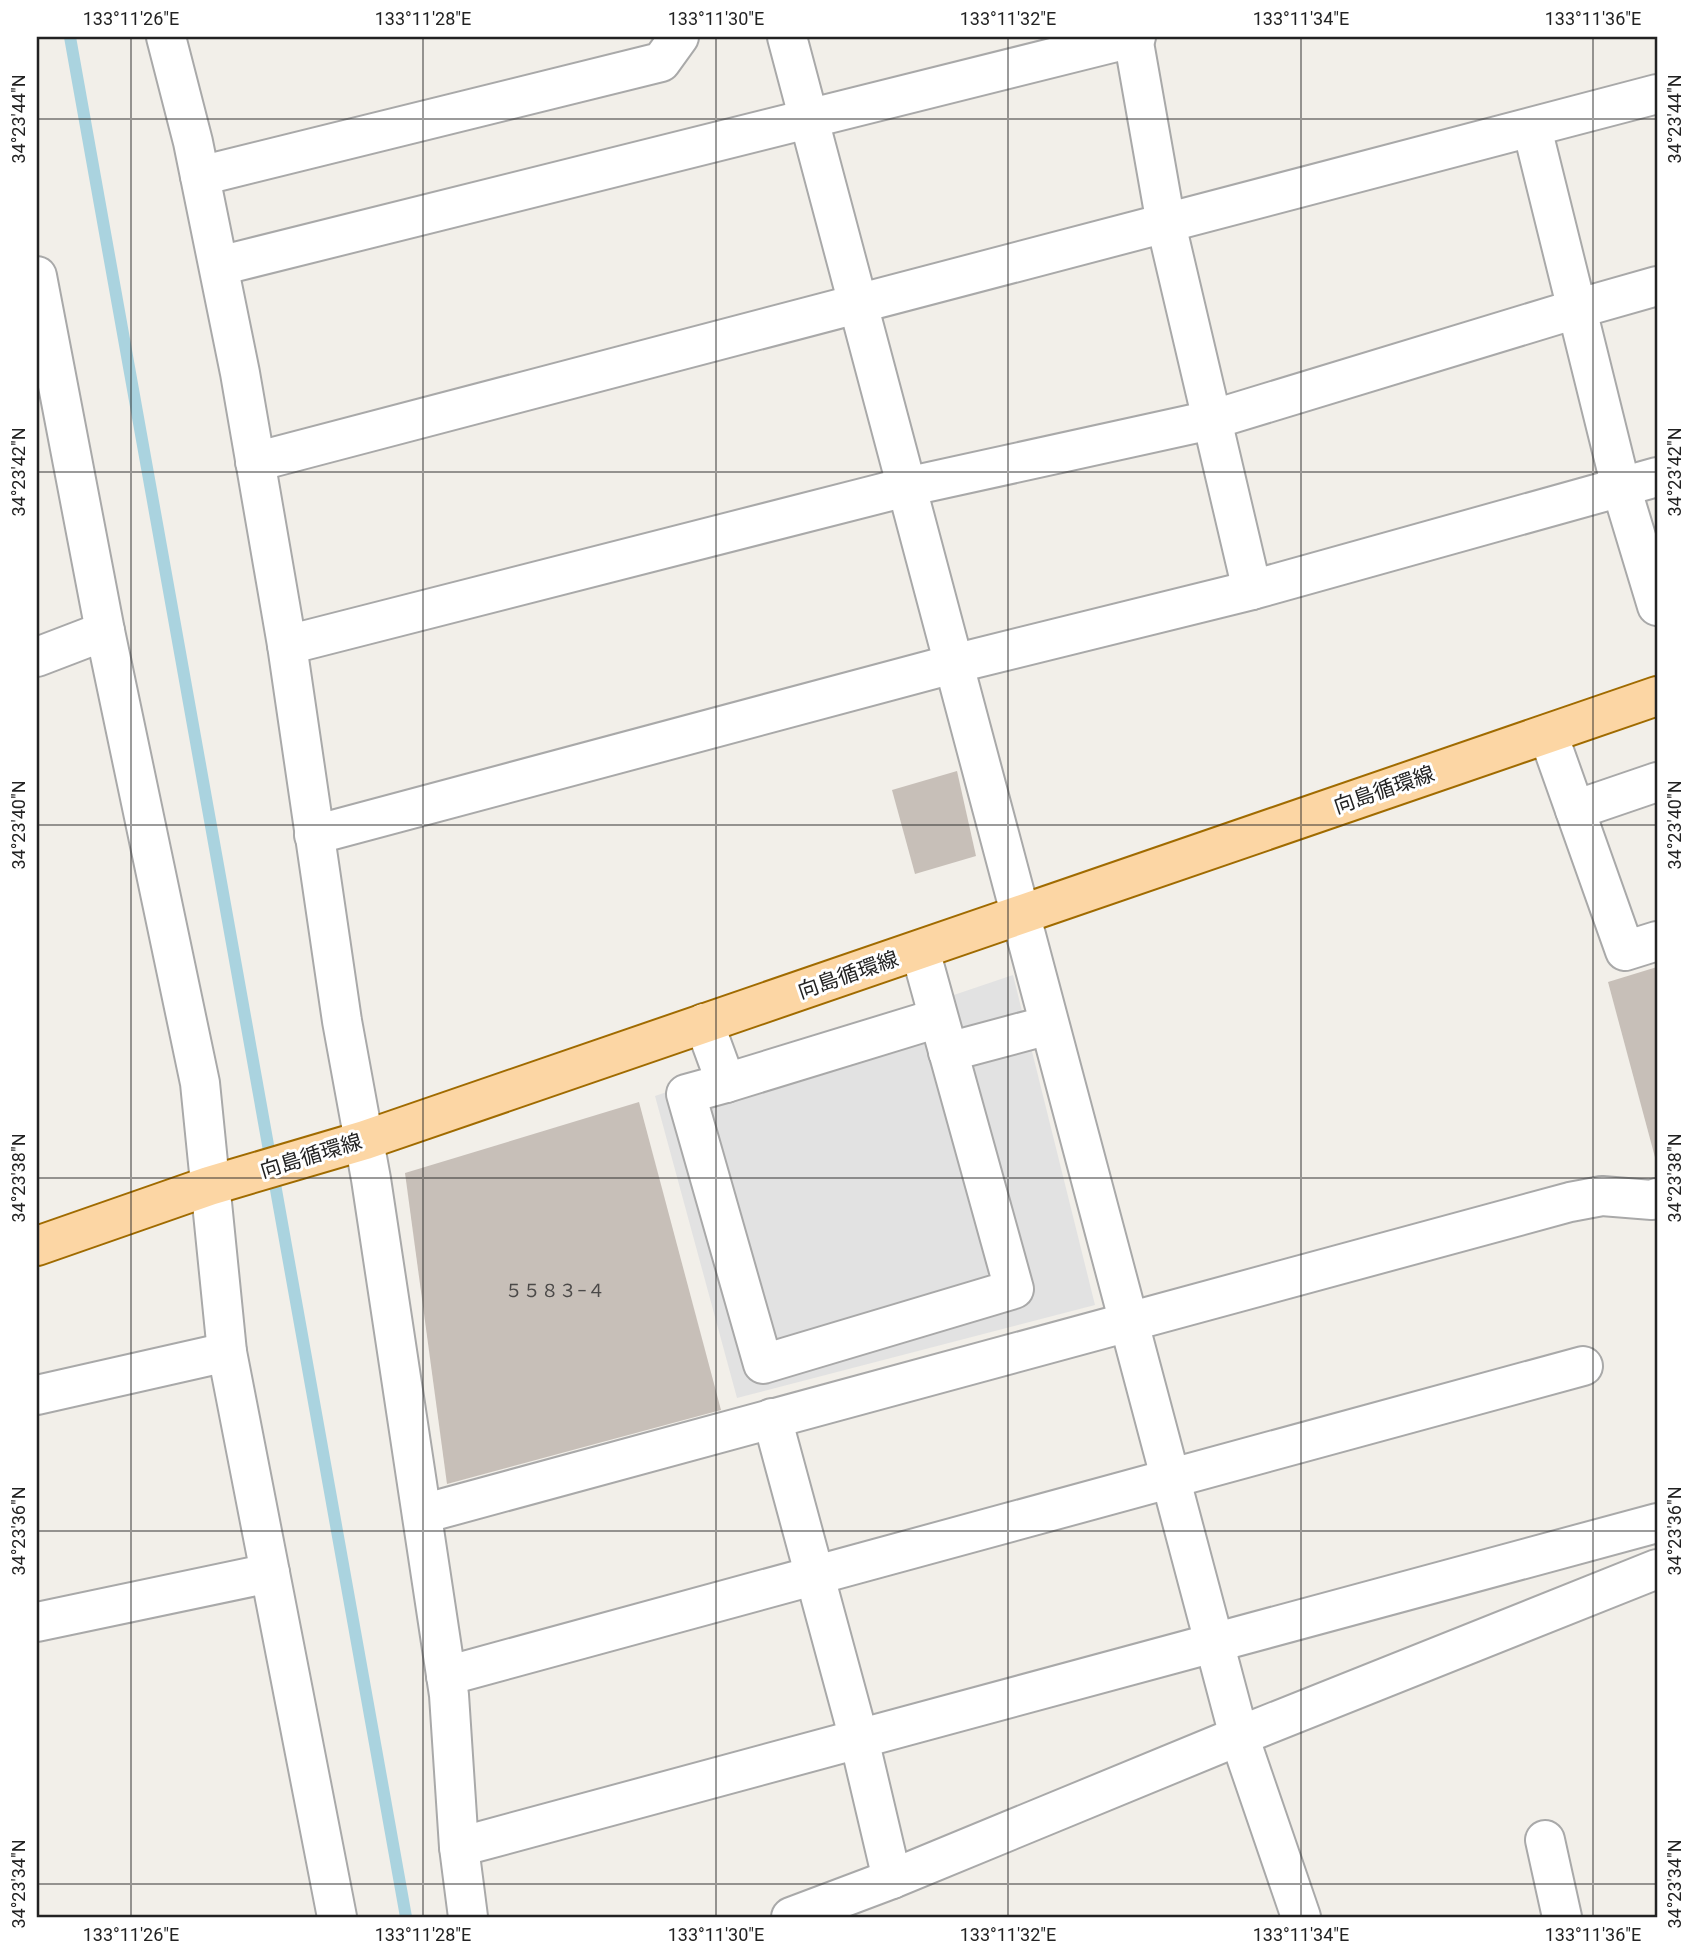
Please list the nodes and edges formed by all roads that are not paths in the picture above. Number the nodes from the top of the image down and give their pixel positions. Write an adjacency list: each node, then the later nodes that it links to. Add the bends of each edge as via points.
1 (166, 37): 8 (street)
2 (679, 37): 8 (street, via 661,62)
3 (786, 37): 6 (street)
4 (1134, 37): 6 (street); 9 (street)
5 (1657, 94): 7 (street)
6 (808, 117): 10 (street); 13 (street)
7 (1532, 128): 9 (street); 14 (street)
8 (200, 176): 10 (street)
9 (1166, 224): 13 (street); 15 (street)
10 (219, 266): 16 (street)
11 (1657, 286): 14 (street)
12 (38, 292): 22 (street)
13 (857, 304): 16 (street); 18 (street)
14 (1576, 309): 15 (street); 19 (street)
15 (1211, 421): 18 (street); 20 (street)
16 (255, 462): 23 (street)
17 (1657, 477): 19 (street)
18 (906, 487): 23 (street); 25 (street)
19 (1621, 487): 20 (street); 21 (street)
20 (1252, 590): 25 (street)
21 (1657, 606)
22 (105, 631): 24 (street); 39 (street)
23 (287, 645): 30 (street)
24 (37, 657)
25 (953, 664): 30 (street); 31 (street)
26 (1657, 696): 27 (main road, 向島循環線)
27 (1548, 734): 29 (street); 31 (main road, 向島循環線)
28 (1657, 782): 29 (street)
29 (1575, 810): 32 (street, via 1625,951)
30 (314, 835): 38 (street, via 342,1021)
31 (1020, 916): 33 (main road, 向島循環線); 35 (street)
32 (1657, 941)
33 (920, 950): 34 (main road, 向島循環線); 36 (street)
34 (704, 1023): 37 (street); 38 (main road, 向島循環線)
35 (1049, 1025): 36 (street); 42 (street)
36 (943, 1035): 37 (street); 37 (street, via 1014,1290 763,1364 686,1094)
37 (726, 1083)
38 (352, 1143): 39 (main road, 向島循環線); 48 (street)
39 (217, 1184): 41 (main road, 向島循環線); 43 (street)
40 (1657, 1198): 42 (street, via 1602,1196 1570,1202)
41 (37, 1246)
42 (1128, 1321): 46 (street); 47 (street)
43 (227, 1352): 45 (street); 51 (street)
44 (1583, 1366): 47 (street)
45 (37, 1395)
46 (772, 1418): 48 (street); 52 (street)
47 (1170, 1479): 52 (street); 54 (street)
48 (422, 1514): 55 (street)
49 (1657, 1522): 54 (street)
50 (1657, 1569): 56 (street)
51 (270, 1573): 53 (street); 63 (street)
52 (815, 1576): 55 (street); 57 (street)
53 (37, 1622)
54 (1214, 1643): 56 (street); 57 (street)
55 (446, 1676): 59 (street)
56 (1239, 1736): 60 (street); 66 (street)
57 (859, 1739): 59 (street); 60 (street)
58 (1545, 1840): 62 (street)
59 (459, 1847): 64 (street)
60 (892, 1879): 61 (street)
61 (833, 1910): 65 (street)
62 (1553, 1915)
63 (337, 1917)
64 (468, 1917)
65 (791, 1917)
66 (1301, 1917)

